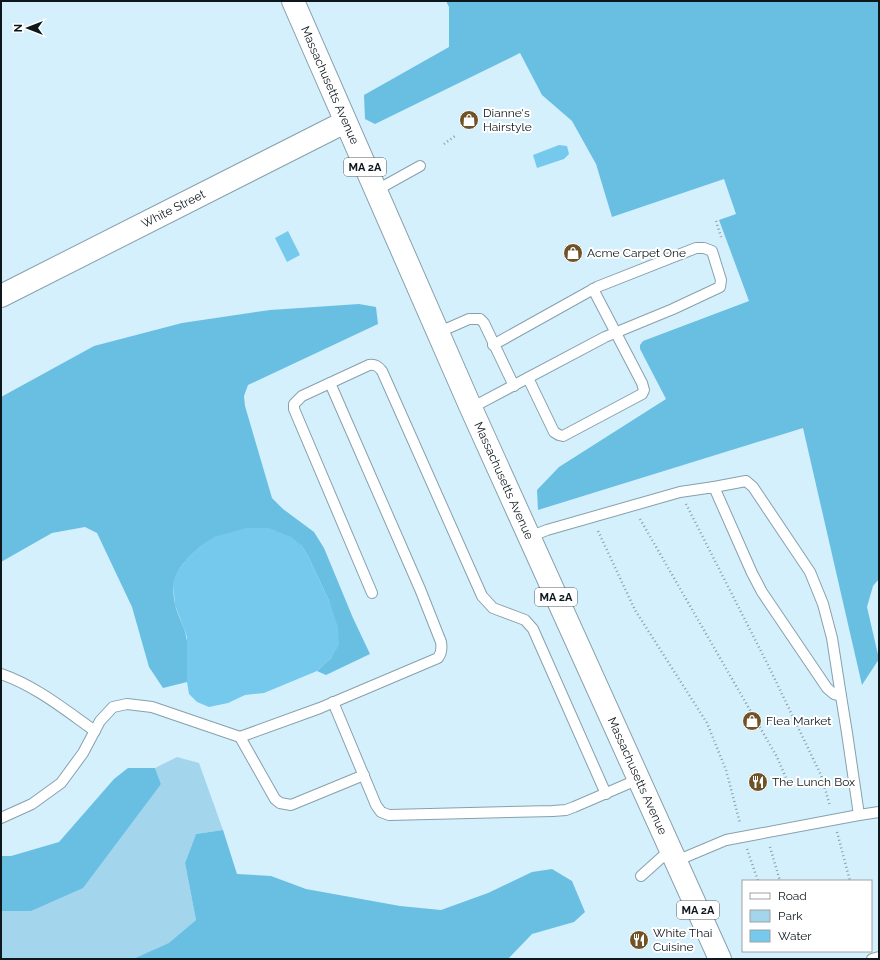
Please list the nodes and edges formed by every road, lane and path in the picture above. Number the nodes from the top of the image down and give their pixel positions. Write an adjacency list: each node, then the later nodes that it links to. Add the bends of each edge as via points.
1 (293, 1): 2 (main road, Massachusetts Avenue / MA 2A)
2 (345, 122): 6 (main road, Massachusetts Avenue / MA 2A); 8 (main road, White Street)
3 (454, 136): 4 (path)
4 (444, 144)
5 (420, 166): 6 (lane)
6 (376, 191): 9 (main road, Massachusetts Avenue / MA 2A)
7 (593, 289): 10 (lane); 10 (lane, via 696,248 712,251 721,280 720,287); 11 (lane)
8 (1, 296)
9 (437, 332): 11 (lane, via 469,319 480,319); 15 (main road, Massachusetts Avenue / MA 2A)
10 (616, 332): 12 (lane); 12 (lane, via 644,386 642,394 563,436 554,432)
11 (493, 345): 14 (lane)
12 (528, 378): 14 (lane)
13 (330, 383): 21 (lane, via 296,400 294,409); 24 (lane, via 420,589 442,648 438,658); 30 (lane, via 369,365 379,366 482,596 493,608 525,620 533,629)
14 (514, 386): 15 (lane)
15 (471, 408): 20 (main road, Massachusetts Avenue / MA 2A)
16 (714, 487): 17 (lane); 23 (lane, via 762,592 827,688); 23 (lane, via 746,481 810,572 823,604 832,638)
17 (680, 492): 18 (lane); 34 (path, via 818,769)
18 (632, 505): 19 (lane); 29 (path, via 777,758)
19 (592, 517): 20 (lane, via 546,530); 36 (path, via 635,610 707,723 726,770)
20 (529, 538): 28 (main road, Massachusetts Avenue / MA 2A)
21 (372, 593)
22 (1, 674): 25 (lane, via 36,691)
23 (841, 696): 32 (lane)
24 (333, 702): 26 (lane); 27 (lane)
25 (95, 731): 26 (lane, via 113,707 127,704 152,707); 33 (lane, via 61,783 32,804)
26 (240, 737): 27 (lane, via 275,799 280,803 291,805)
27 (364, 775): 30 (lane, via 376,805 381,812 389,815 566,810)
28 (639, 779): 30 (lane); 37 (main road, Massachusetts Avenue / MA 2A)
29 (789, 785)
30 (606, 794)
31 (879, 812): 32 (lane)
32 (859, 815): 34 (lane)
33 (1, 818)
34 (834, 819): 35 (lane); 41 (path)
35 (766, 832): 36 (lane); 40 (path)
36 (743, 837): 37 (lane); 39 (path)
37 (674, 855): 38 (lane); 43 (main road, Massachusetts Avenue / MA 2A)
38 (641, 876)
39 (758, 880)
40 (780, 880)
41 (850, 880)
42 (879, 957): 44 (lane)
43 (720, 959)
44 (872, 959)

